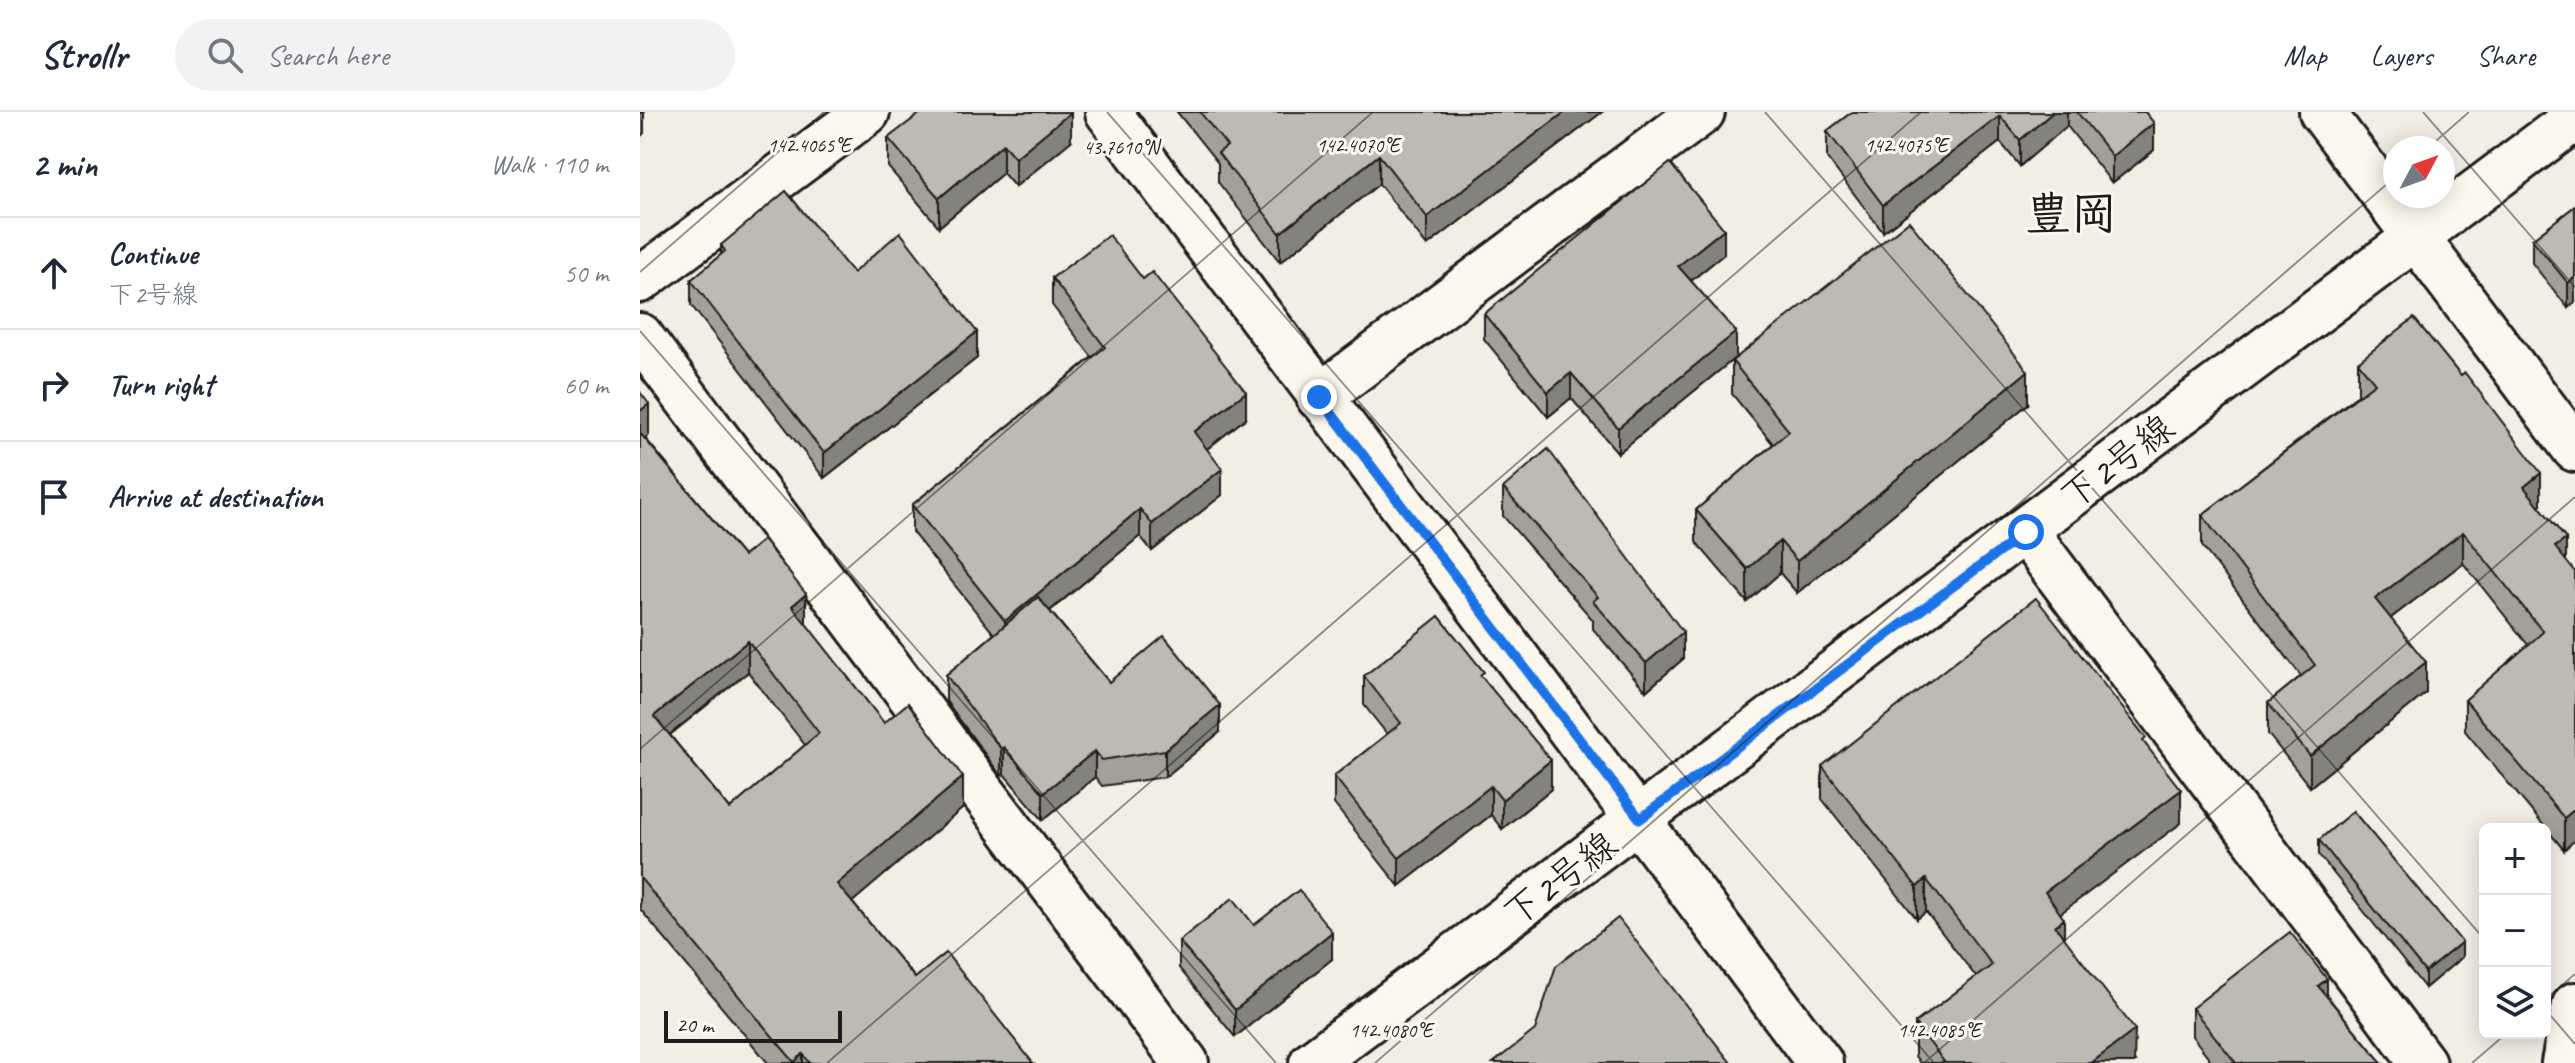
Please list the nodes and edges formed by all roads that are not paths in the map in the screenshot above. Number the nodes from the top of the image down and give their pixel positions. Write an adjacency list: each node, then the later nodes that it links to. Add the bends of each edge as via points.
1 (867, 112): 7 (street)
2 (1108, 112): 9 (street)
3 (1702, 112): 9 (street)
4 (2322, 112): 6 (street)
5 (2575, 118): 6 (street, 下2号線)
6 (2415, 236): 10 (street); 11 (street, 下2号線)
7 (640, 280)
8 (640, 336): 14 (street)
9 (1319, 397): 12 (street)
10 (2575, 449)
11 (2026, 532): 12 (street, 下2号線); 17 (street)
12 (1640, 819): 15 (street, 下2号線); 16 (street)
13 (2575, 1005): 18 (street)
14 (1186, 1063)
15 (1312, 1063)
16 (1820, 1063)
17 (2423, 1063)
18 (2564, 1063)

